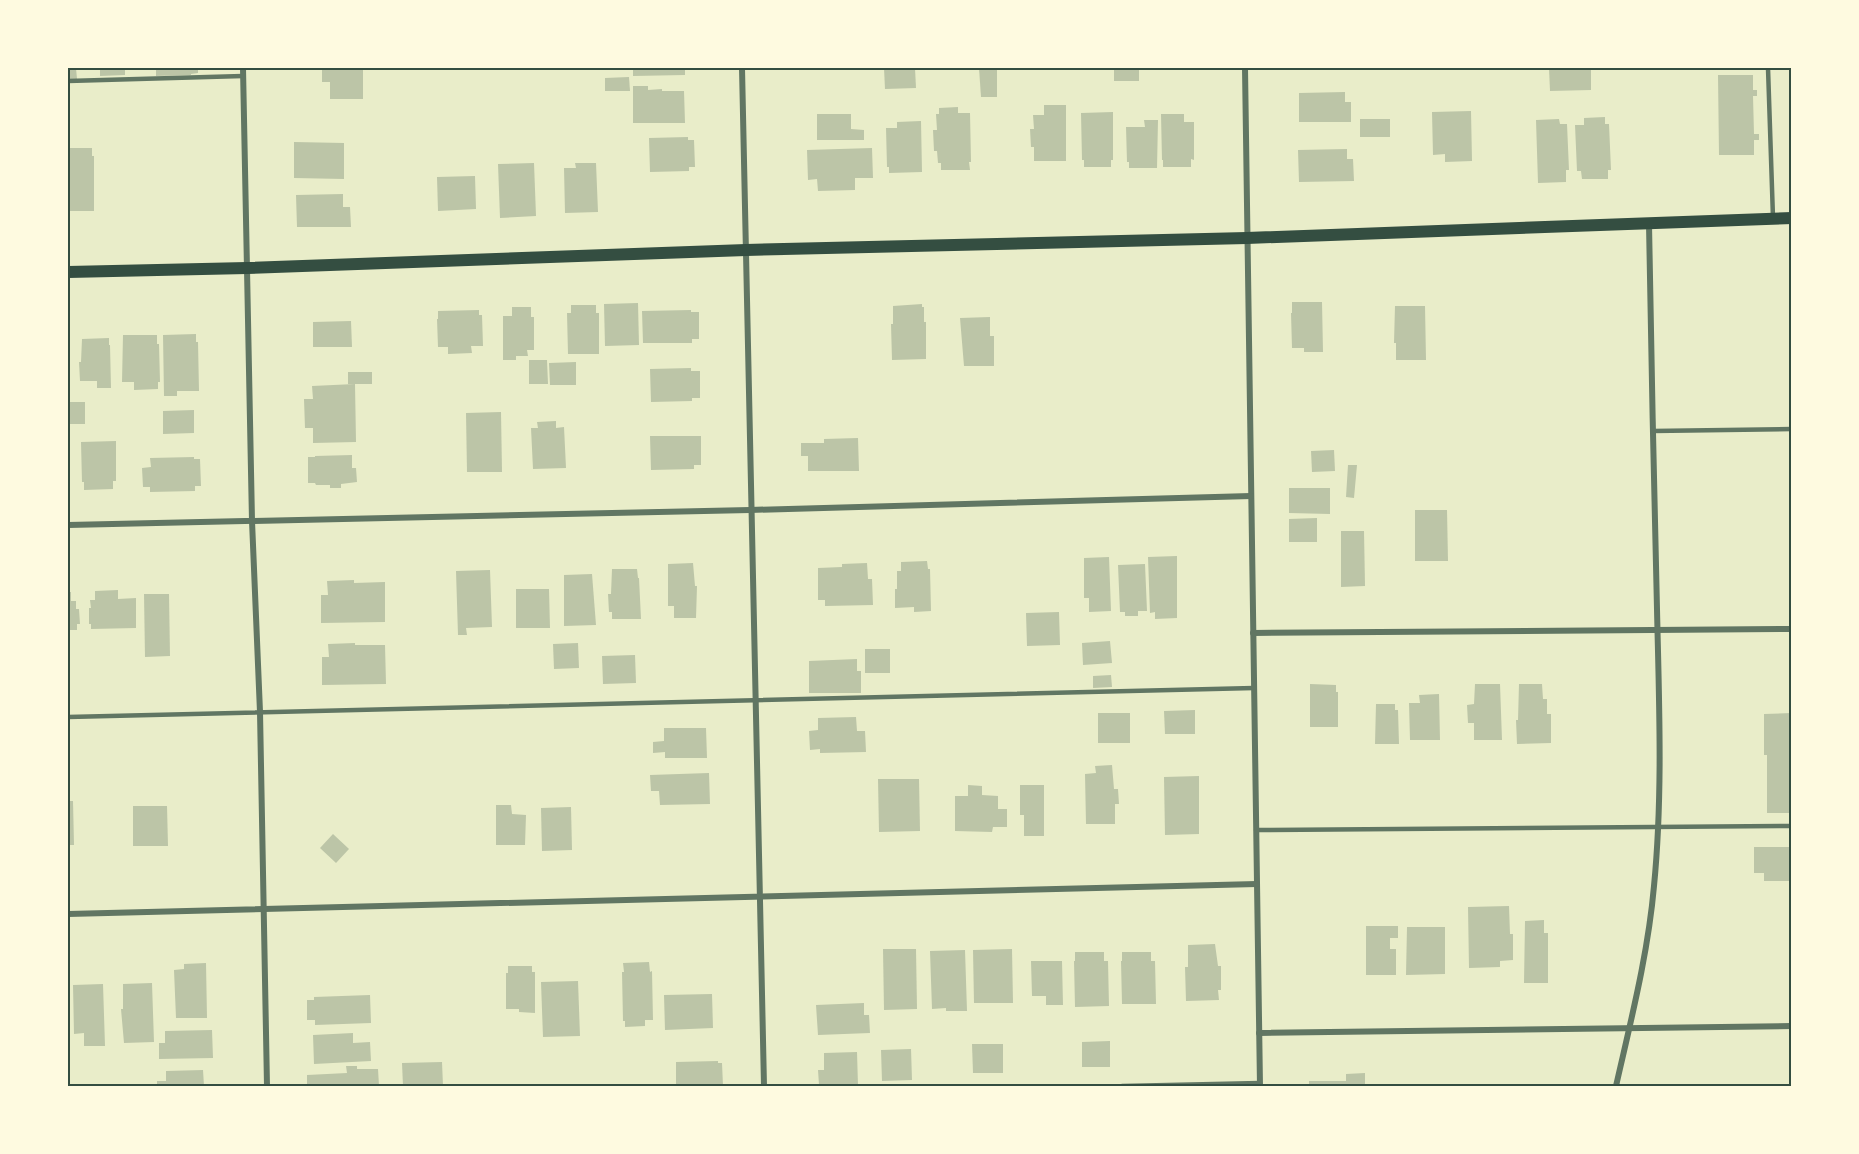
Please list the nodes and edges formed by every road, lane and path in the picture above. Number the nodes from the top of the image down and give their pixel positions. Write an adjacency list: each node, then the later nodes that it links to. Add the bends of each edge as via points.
1 (243, 68): 5 (street)
2 (742, 68): 11 (street)
3 (1245, 68): 10 (street)
4 (1767, 68): 7 (lane)
5 (243, 76): 6 (lane); 12 (street)
6 (68, 81)
7 (1773, 218): 8 (main road); 9 (main road)
8 (1791, 218)
9 (1648, 223): 10 (main road); 15 (street)
10 (1247, 238): 11 (main road); 16 (street)
11 (746, 250): 12 (main road); 17 (street)
12 (247, 268): 13 (main road); 18 (street)
13 (68, 272)
14 (1791, 429): 15 (lane)
15 (1653, 431): 21 (street)
16 (1251, 496): 17 (street); 22 (street)
17 (750, 510): 18 (street); 24 (street)
18 (252, 521): 19 (street); 25 (street)
19 (68, 525)
20 (1791, 629): 21 (street)
21 (1657, 630): 22 (street); 27 (street)
22 (1253, 633): 23 (street)
23 (1254, 688): 24 (lane); 29 (street)
24 (755, 699): 25 (lane); 31 (street)
25 (260, 712): 26 (lane); 32 (street)
26 (68, 717)
27 (1659, 826): 28 (lane); 29 (lane); 35 (street, via 1647,939)
28 (1791, 826)
29 (1256, 830): 30 (street)
30 (1257, 884): 31 (street); 36 (street)
31 (759, 896): 32 (street); 39 (street)
32 (264, 909): 33 (street); 38 (street)
33 (68, 914)
34 (1791, 1026): 35 (street)
35 (1629, 1028): 36 (street); 41 (street)
36 (1259, 1033): 37 (street)
37 (1260, 1085): 40 (lane)
38 (267, 1086)
39 (764, 1086)
40 (1122, 1086)
41 (1616, 1086)

